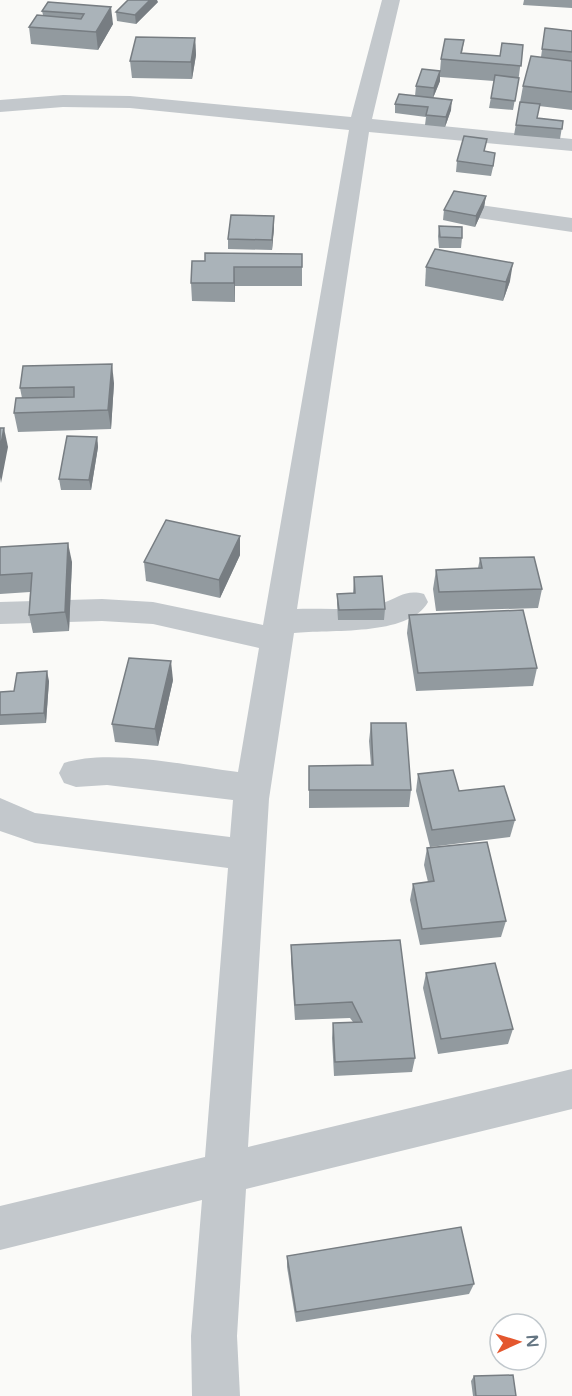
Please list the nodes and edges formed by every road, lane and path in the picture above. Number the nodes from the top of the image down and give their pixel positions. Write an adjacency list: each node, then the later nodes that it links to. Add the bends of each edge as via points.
1 (390, 0): 3 (street)
2 (0, 106): 3 (street, via 96,100)
3 (360, 124): 4 (street); 9 (street)
4 (572, 145)
5 (480, 212): 6 (street)
6 (572, 225)
7 (413, 602): 9 (street, via 385,616 298,620)
8 (0, 613): 9 (street, via 102,610)
9 (278, 632): 11 (street)
10 (76, 772): 11 (street, via 107,771)
11 (253, 788): 13 (street)
12 (0, 813): 13 (street, via 35,828)
13 (248, 855): 15 (street)
14 (572, 1089): 15 (street)
15 (225, 1173): 16 (street); 17 (street, via 214,1336)
16 (0, 1228)
17 (216, 1396)

